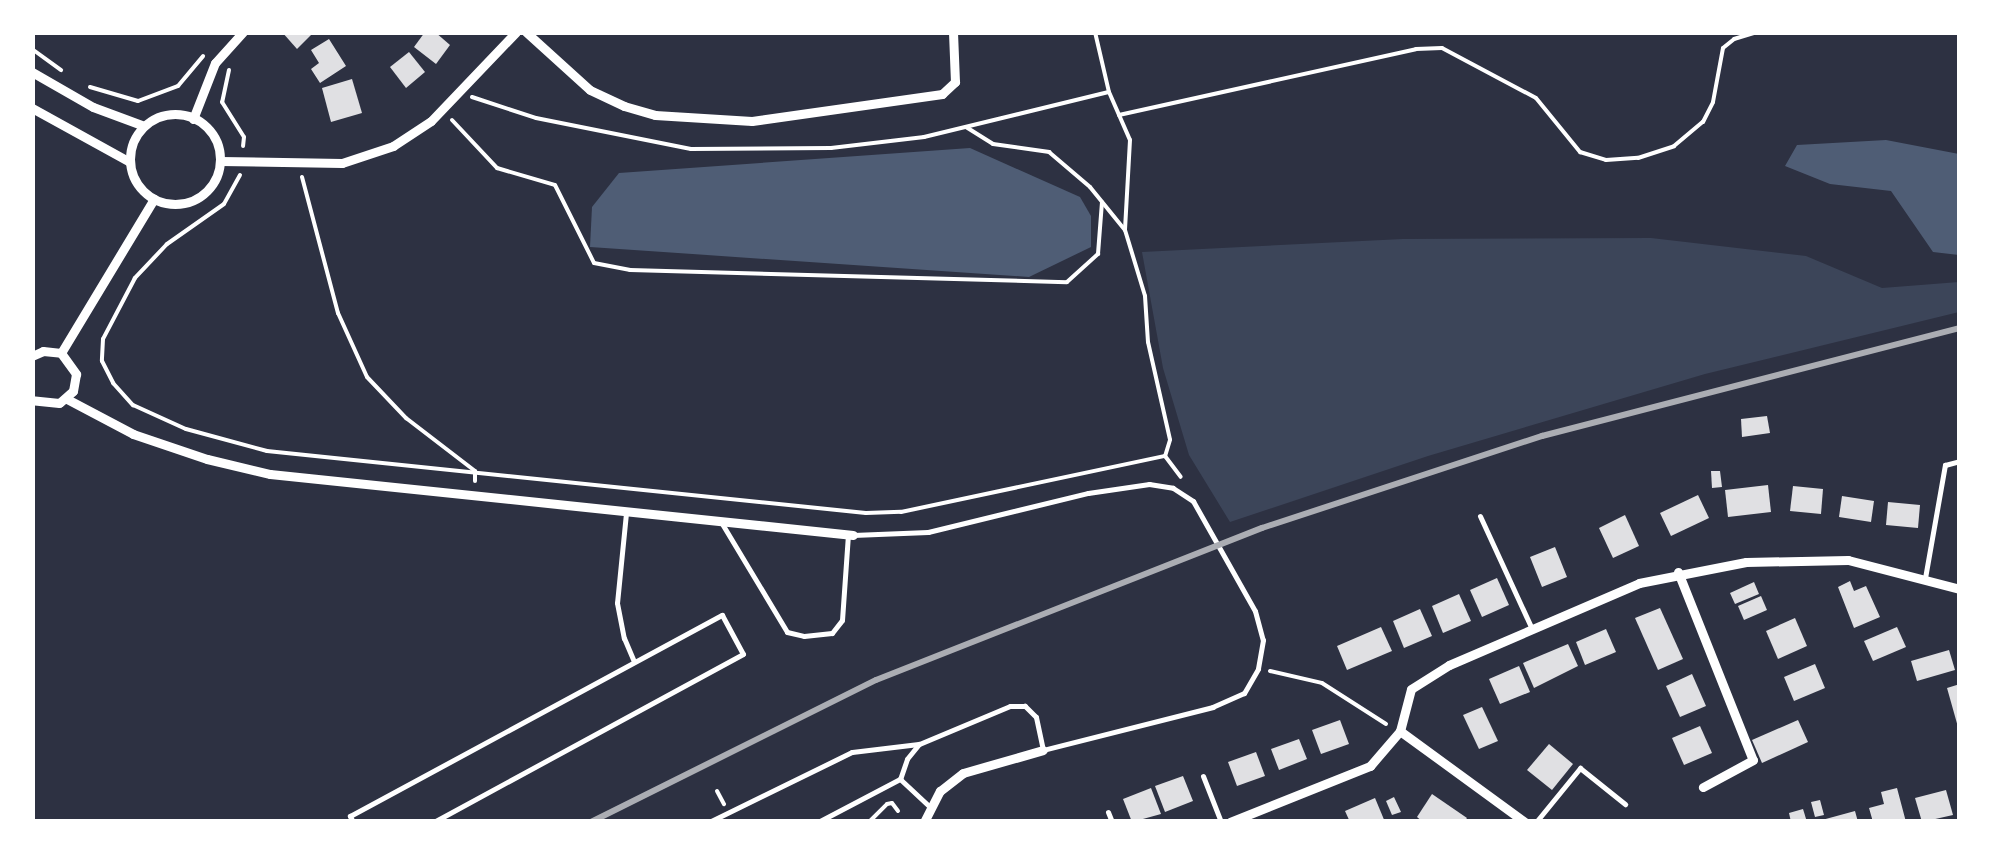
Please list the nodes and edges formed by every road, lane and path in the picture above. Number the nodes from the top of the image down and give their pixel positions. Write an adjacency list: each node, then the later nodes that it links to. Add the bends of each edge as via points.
1 (243, 32): 8 (street)
2 (516, 32): 13 (street)
3 (526, 32): 4 (street, via 590,90 624,106 656,115 752,121 942,94 955,82)
4 (954, 32)
5 (1095, 32): 14 (path)
6 (1756, 32): 14 (path, via 1723,48 1704,122 1674,146 1638,158 1606,160 1580,152 1536,98 1442,48)
7 (32, 49): 10 (path)
8 (215, 63): 11 (path, via 200,54 178,86 138,101); 15 (street); 20 (path, via 232,72 222,102 244,137)
9 (32, 72): 16 (street, via 93,108)
10 (71, 78)
11 (84, 84)
12 (32, 108): 19 (street)
13 (442, 110): 21 (street, via 393,146 342,163); 23 (path, via 497,168 556,185 594,263 630,270 1067,282 1098,254)
14 (1119, 115): 24 (path, via 1130,140)
15 (193, 119): 16 (street, via 172,114); 18 (street, via 212,133)
16 (144, 126): 19 (street)
17 (966, 126): 23 (path, via 993,144 1049,152)
18 (220, 161): 20 (street); 22 (street, via 198,198 183,204)
19 (130, 162): 22 (street)
20 (243, 162): 21 (street); 31 (path, via 224,204 167,244 136,278 103,339 102,361 113,383 133,404 186,428 267,451)
21 (298, 163): 31 (path, via 338,313 367,377 406,418)
22 (154, 199): 25 (street)
23 (1102, 202): 24 (path)
24 (1125, 230): 29 (path, via 1145,296 1170,440)
25 (60, 353): 26 (street); 27 (street, via 76,374)
26 (32, 356)
27 (67, 399): 28 (street, via 50,405); 33 (street, via 133,434 270,474)
28 (32, 400)
29 (1166, 456): 31 (path, via 901,512 866,513); 32 (path)
30 (1960, 461): 38 (lane, via 1945,465)
31 (475, 471)
32 (1193, 501): 36 (lane, via 1149,484 928,532); 42 (lane, via 1242,581 1262,640)
33 (626, 513): 35 (street); 41 (lane, via 616,603)
34 (1480, 516): 40 (lane)
35 (721, 522): 36 (street); 36 (lane, via 787,632 804,636 832,633 842,620)
36 (851, 535)
37 (1678, 572): 38 (street, via 1746,562 1848,560); 40 (street); 48 (street, via 1754,760)
38 (1926, 578): 39 (street)
39 (1960, 589)
40 (1532, 629): 43 (street, via 1449,665 1411,690)
41 (635, 662): 53 (lane, via 350,816); 54 (lane, via 722,616 743,654)
42 (1258, 668): 43 (path, via 1322,683); 45 (lane, via 1244,693 1214,707)
43 (1400, 731): 61 (street, via 1370,766); 62 (street)
44 (919, 744): 45 (lane, via 1010,706 1025,706 1036,716); 47 (lane); 55 (lane, via 852,752)
45 (1044, 750): 50 (street, via 963,774)
46 (1203, 776): 60 (lane)
47 (900, 779): 50 (lane); 56 (lane)
48 (1703, 787)
49 (1625, 804): 63 (lane, via 1580,768)
50 (930, 807): 58 (street)
51 (898, 811): 57 (path, via 887,804)
52 (1108, 812): 59 (lane)
53 (353, 822)
54 (433, 822)
55 (710, 822)
56 (818, 822)
57 (869, 822)
58 (924, 822)
59 (1112, 822)
60 (1222, 822)
61 (1230, 822)
62 (1525, 822)
63 (1536, 822)

